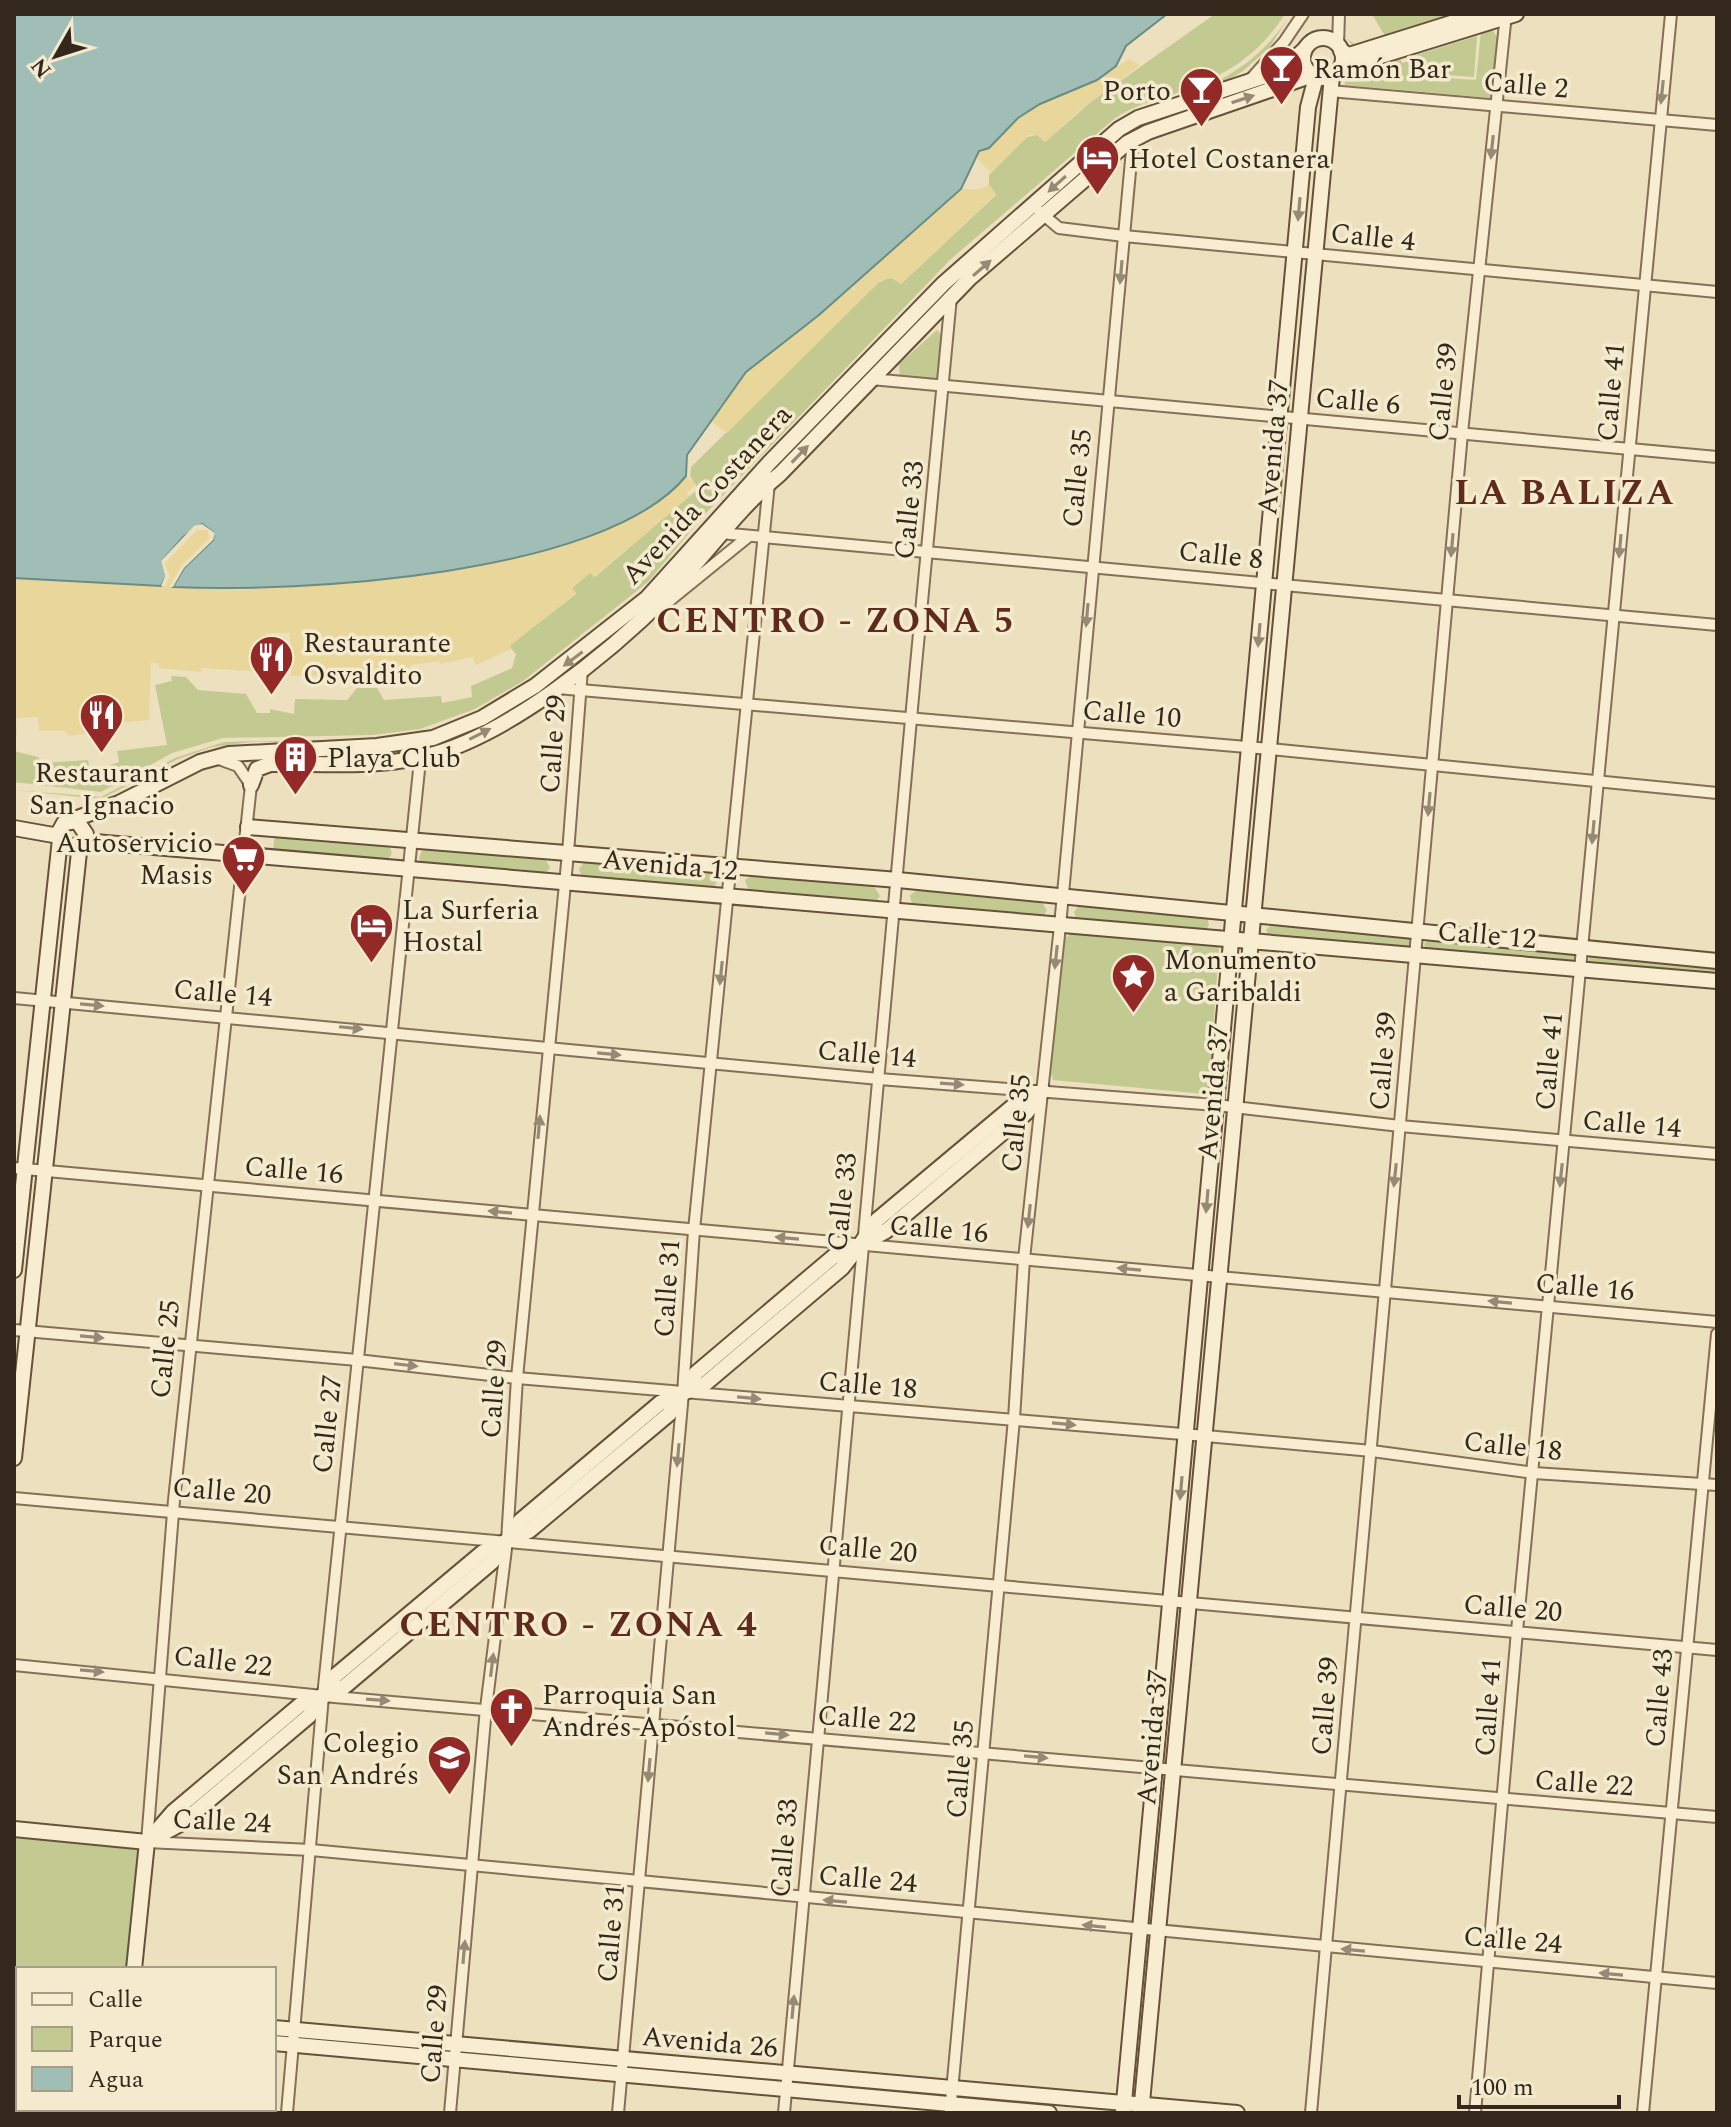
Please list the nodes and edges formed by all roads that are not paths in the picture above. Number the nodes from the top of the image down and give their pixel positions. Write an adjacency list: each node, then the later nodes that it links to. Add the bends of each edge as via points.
1 (1303, 14): 9 (street)
2 (1339, 14): 6 (street)
3 (1480, 14): 6 (main road, via 1349,55)
4 (1671, 14): 11 (street, Calle 41, one-way to 11)
5 (1509, 15): 8 (main road, Avenida Costanera); 10 (street, Calle 39)
6 (1339, 48): 7 (main road, via 1320,38); 8 (main road)
7 (1304, 50): 8 (main road, via 1304,63); 9 (main road, Avenida Costanera, via 1281,71)
8 (1326, 77): 10 (street, Calle 2); 13 (main road, Avenida Costanera, one-way to 8); 16 (main road, Avenida 37, one-way to 16, via 1308,107); 17 (main road, Avenida 37)
9 (1246, 83): 14 (main road, Avenida Costanera, one-way to 14, via 1131,121)
10 (1496, 105): 11 (street, Calle 2); 18 (street, Calle 39, one-way to 18)
11 (1659, 120): 12 (street, Calle 2); 19 (street, Calle 41)
12 (1717, 125)
13 (1133, 139): 14 (main road, Avenida Costanera); 15 (street, Calle 35)
14 (1038, 210): 15 (street, Calle 4, via 1059,228); 21 (main road, Avenida Costanera, one-way to 14); 22 (main road, Avenida Costanera, via 943,284)
15 (1124, 236): 16 (street, Calle 4); 25 (street, Calle 35, one-way to 25)
16 (1295, 252): 17 (street, Calle 4); 26 (main road, Avenida 37)
17 (1316, 254): 18 (street, Calle 4); 27 (main road, Avenida 37)
18 (1479, 271): 19 (street, Calle 4); 28 (street, Calle 39)
19 (1644, 285): 20 (street, Calle 4); 29 (street, Calle 41)
20 (1717, 292)
21 (951, 297): 23 (main road, Avenida Costanera); 24 (street, Calle 33)
22 (853, 377): 23 (street, Calle 6); 31 (main road, Avenida Costanera)
23 (872, 379): 24 (street, Calle 6); 31 (main road, Avenida Costanera, one-way to 23)
24 (944, 387): 25 (street, Calle 6); 35 (street, Calle 33)
25 (1109, 403): 26 (street, Calle 6); 36 (street, Calle 35)
26 (1279, 418): 27 (street, Calle 6); 37 (main road, Avenida 37)
27 (1300, 420): 28 (street, Calle 6); 38 (main road, Avenida 37)
28 (1462, 433): 29 (street, Calle 6); 39 (street, Calle 39, one-way to 39)
29 (1629, 449): 30 (street, Calle 6); 40 (street, Calle 41, one-way to 40)
30 (1717, 457)
31 (766, 476): 32 (main road, Avenida Costanera); 34 (street, Calle 31); 44 (main road, Avenida Costanera, one-way to 44, via 647,598)
32 (720, 533): 33 (street, Calle 8); 41 (main road, Avenida Costanera)
33 (749, 536): 34 (street, Calle 8); 41 (street)
34 (763, 537): 35 (street, Calle 8); 46 (street, Calle 31)
35 (927, 552): 36 (street, Calle 8); 47 (street, Calle 33)
36 (1091, 565): 37 (street, Calle 8); 48 (street, Calle 35, one-way to 48)
37 (1264, 582): 38 (street, Calle 8); 50 (main road, Avenida 37, one-way to 50)
38 (1285, 584): 39 (street, Calle 8); 51 (main road, Avenida 37)
39 (1447, 600): 40 (street, Calle 8); 54 (street, Calle 39)
40 (1613, 617): 42 (street, Calle 8); 55 (street, Calle 41)
41 (636, 625): 43 (main road, Avenida Costanera)
42 (1717, 625)
43 (582, 669): 44 (main road, Avenida Costanera); 45 (street, Calle 29)
44 (552, 683): 45 (street, Calle 10); 49 (main road, Avenida Costanera); 53 (main road, Avenida Costanera, one-way to 44, via 490,729)
45 (580, 690): 46 (street, Calle 10); 64 (street, Calle 29)
46 (747, 702): 47 (street, Calle 10); 65 (street, Calle 31)
47 (912, 721): 48 (street, Calle 10); 67 (street, Calle 33)
48 (1075, 733): 50 (street, Calle 10); 70 (street, Calle 35)
49 (422, 741): 52 (main road, Avenida Costanera, via 257,749); 53 (street, Calle 27)
50 (1249, 747): 51 (street, Calle 10); 72 (main road, Avenida 37)
51 (1270, 749): 54 (street, Calle 10); 73 (main road, Avenida 37)
52 (213, 757): 56 (street, via 238,766); 60 (main road, Avenida Costanera)
53 (420, 758): 56 (main road, Avenida Costanera, via 270,764 257,769); 61 (street, Calle 27)
54 (1432, 768): 55 (street, Calle 10); 75 (street, Calle 39, one-way to 75)
55 (1598, 783): 57 (street, Calle 10); 78 (street, Calle 41, one-way to 78)
56 (251, 785): 58 (street, Calle 25)
57 (1717, 793)
58 (248, 827): 61 (main road, Avenida 12); 63 (street, Calle 25)
59 (14, 828): 60 (main road)
60 (63, 830): 62 (main road, Avenida 12, via 70,847); 62 (main road, via 83,826); 84 (main road)
61 (411, 840): 64 (main road, Avenida 12); 66 (street, Calle 27)
62 (82, 843): 63 (main road, Avenida 12); 85 (main road)
63 (246, 853): 66 (main road, Avenida 12); 86 (street, Calle 25)
64 (568, 853): 65 (main road, Avenida 12); 68 (street, Calle 29)
65 (732, 866): 67 (main road, Avenida 12); 69 (street, Calle 31)
66 (408, 867): 68 (main road, Avenida 12); 87 (street, Calle 27)
67 (898, 880): 70 (main road, Avenida 12); 71 (street, Calle 33)
68 (565, 881): 69 (main road, Avenida 12); 88 (street, Calle 29)
69 (729, 896): 71 (main road, Avenida 12); 89 (street, Calle 31, one-way to 89)
70 (1062, 897): 72 (main road, Avenida 12); 74 (street, Calle 35)
71 (895, 910): 74 (main road, Avenida 12); 90 (street, Calle 33)
72 (1234, 912): 73 (main road, Avenida 12); 77 (main road, Avenida 37)
73 (1255, 918): 75 (main road, Calle 12); 76 (main road, Avenida 37)
74 (1060, 926): 77 (main road, Avenida 12); 91 (street, Calle 35, one-way to 91)
75 (1417, 933): 78 (main road, Calle 12); 79 (street, Calle 39)
76 (1253, 939): 77 (main road, Avenida 12); 79 (main road, Calle 12); 93 (main road, Avenida 37)
77 (1231, 942): 92 (main road, Avenida 37)
78 (1582, 949): 80 (main road, Calle 12); 81 (street, Calle 41)
79 (1415, 954): 81 (main road, Calle 12); 94 (street, Calle 39)
80 (1717, 961)
81 (1581, 969): 82 (main road, Calle 12); 95 (street, Calle 41)
82 (1717, 981)
83 (14, 998): 84 (street, Calle 14)
84 (43, 1001): 85 (street, Calle 14); 97 (main road)
85 (63, 1003): 86 (street, Calle 14, one-way to 86); 98 (main road)
86 (226, 1016): 87 (street, Calle 14, one-way to 87); 99 (street, Calle 25)
87 (390, 1032): 88 (street, Calle 14); 100 (street, Calle 27)
88 (547, 1049): 89 (street, Calle 14, one-way to 89); 101 (street, Calle 29, one-way to 88)
89 (712, 1063): 90 (street, Calle 14); 102 (street, Calle 31)
90 (879, 1079): 91 (street, Calle 14, one-way to 91); 103 (street, Calle 33)
91 (1043, 1091): 92 (street, Calle 14); 103 (main road, via 1026,1113 968,1162 886,1231); 104 (street, Calle 35, one-way to 104)
92 (1216, 1105): 93 (street, Calle 14); 106 (main road, Avenida 37, one-way to 106)
93 (1237, 1107): 94 (street, Calle 14); 107 (main road, Avenida 37)
94 (1400, 1126): 95 (street, Calle 14); 108 (street, Calle 39, one-way to 108)
95 (1565, 1141): 96 (street, Calle 14); 109 (street, Calle 41, one-way to 109)
96 (1717, 1154)
97 (19, 1169): 98 (street, Calle 16); 105 (main road)
98 (45, 1171): 99 (street, Calle 16); 111 (main road)
99 (208, 1186): 100 (street, Calle 16); 113 (street, Calle 25)
100 (373, 1201): 101 (street, Calle 16, one-way to 100); 114 (street, Calle 27)
101 (531, 1215): 102 (street, Calle 16); 115 (street, Calle 29)
102 (694, 1230): 103 (street, Calle 16, one-way to 102); 116 (street, Calle 31)
103 (860, 1245): 104 (street, Calle 16); 116 (main road, via 842,1268 705,1384); 117 (street, Calle 33)
104 (1024, 1259): 106 (street, Calle 16, one-way to 104); 118 (street, Calle 35)
105 (14, 1270)
106 (1200, 1275): 107 (street, Calle 16); 119 (main road, Avenida 37)
107 (1221, 1277): 108 (street, Calle 16); 120 (main road, Avenida 37)
108 (1383, 1292): 109 (street, Calle 16, one-way to 108); 121 (street, Calle 39)
109 (1548, 1306): 110 (street, Calle 16); 123 (street, Calle 41)
110 (1717, 1322)
111 (21, 1331): 113 (street, Calle 18, one-way to 113); 122 (main road)
112 (1717, 1334): 124 (street, Calle 43)
113 (191, 1345): 114 (street, Calle 18); 127 (street, Calle 25)
114 (357, 1360): 115 (street, Calle 18, one-way to 115); 128 (street, Calle 27)
115 (517, 1378): 116 (street, Calle 18); 129 (street, Calle 29)
116 (683, 1393): 117 (street, Calle 18, one-way to 117); 129 (main road, via 669,1414 529,1531); 130 (street, Calle 31, one-way to 130)
117 (846, 1406): 118 (street, Calle 18); 131 (street, Calle 33)
118 (1014, 1419): 119 (street, Calle 18, one-way to 119); 132 (street, Calle 35)
119 (1186, 1434): 120 (street, Calle 18); 133 (main road, Avenida 37, one-way to 133)
120 (1206, 1436): 121 (street, Calle 18); 134 (main road, Avenida 37)
121 (1372, 1451): 123 (street, Calle 18); 135 (street, Calle 39)
122 (14, 1458)
123 (1534, 1473): 124 (street, Calle 18); 136 (street, Calle 41)
124 (1703, 1483): 125 (street, Calle 18); 137 (street, Calle 43)
125 (1717, 1485)
126 (14, 1498): 127 (street, Calle 20)
127 (174, 1510): 128 (street, Calle 20); 140 (street, Calle 25)
128 (340, 1526): 129 (street, Calle 20); 141 (street, Calle 27)
129 (507, 1541): 130 (street, Calle 20); 141 (main road, via 492,1562 412,1630 344,1687); 142 (street, Calle 29, one-way to 129)
130 (669, 1554): 131 (street, Calle 20); 143 (street, Calle 31)
131 (832, 1569): 132 (street, Calle 20); 144 (street, Calle 33)
132 (998, 1585): 133 (street, Calle 20); 145 (street, Calle 35)
133 (1170, 1600): 134 (street, Calle 20); 146 (main road, Avenida 37)
134 (1190, 1602): 135 (street, Calle 20); 147 (main road, Avenida 37)
135 (1356, 1619): 136 (street, Calle 20); 148 (street, Calle 39)
136 (1517, 1631): 137 (street, Calle 20); 149 (street, Calle 41)
137 (1686, 1647): 138 (street, Calle 20); 150 (street, Calle 43)
138 (1717, 1650)
139 (14, 1665): 140 (street, Calle 22, one-way to 140)
140 (160, 1677): 141 (street, Calle 22); 153 (street, Calle 25)
141 (323, 1696): 142 (street, Calle 22, one-way to 142); 153 (main road, via 309,1716 182,1823); 154 (street, Calle 27)
142 (486, 1708): 143 (street, Calle 22); 155 (street, Calle 29)
143 (653, 1723): 144 (street, Calle 22, one-way to 144); 156 (street, Calle 31, one-way to 156)
144 (817, 1738): 145 (street, Calle 22); 157 (street, Calle 33)
145 (985, 1752): 146 (street, Calle 22, one-way to 146); 158 (street, Calle 35)
146 (1155, 1767): 147 (street, Calle 22); 159 (main road, Avenida 37)
147 (1174, 1769): 148 (street, Calle 22); 160 (main road, Avenida 37)
148 (1341, 1785): 149 (street, Calle 22); 161 (street, Calle 39)
149 (1504, 1800): 150 (street, Calle 22); 162 (street, Calle 41)
150 (1673, 1813): 151 (street, Calle 22); 164 (street, Calle 43)
151 (1717, 1817)
152 (14, 1829): 153 (main road, Calle 24)
153 (147, 1842): 154 (street, Calle 24); 163 (main road, Calle 25)
154 (311, 1850): 155 (street, Calle 24); 167 (street, Calle 27)
155 (472, 1867): 156 (street, Calle 24); 169 (street, Calle 29, one-way to 155)
156 (639, 1882): 157 (street, Calle 24); 170 (street, Calle 31)
157 (803, 1898): 158 (street, Calle 24, one-way to 157); 171 (street, Calle 33, one-way to 157)
158 (969, 1913): 159 (street, Calle 24, one-way to 158); 172 (street, Calle 35)
159 (1140, 1931): 160 (street, Calle 24); 173 (main road, Avenida 37)
160 (1158, 1933): 161 (street, Calle 24); 174 (main road, Avenida 37)
161 (1327, 1947): 162 (street, Calle 24, one-way to 161); 181 (street, Calle 39)
162 (1489, 1962): 164 (street, Calle 24, one-way to 162); 182 (street, Calle 41)
163 (134, 1967)
164 (1656, 1978): 165 (street, Calle 24); 183 (street, Calle 43)
165 (1717, 1983)
166 (276, 2029): 167 (main road, Avenida 26)
167 (295, 2038): 168 (main road, Avenida 26); 169 (main road, Avenida 26); 175 (street, Calle 27)
168 (276, 2043)
169 (455, 2052): 170 (main road, Avenida 26); 176 (street, Calle 29)
170 (622, 2067): 171 (main road, Avenida 26); 177 (street, Calle 31)
171 (786, 2082): 172 (main road, Avenida 26); 178 (street, Calle 33)
172 (952, 2102): 173 (main road, Avenida 26); 179 (main road, Avenida 26)
173 (1123, 2109): 174 (main road, Avenida 26)
174 (1142, 2110): 180 (main road, Avenida 26)
175 (287, 2113)
176 (450, 2113)
177 (618, 2113)
178 (784, 2113)
179 (1049, 2113)
180 (1237, 2113)
181 (1311, 2113)
182 (1475, 2113)
183 (1643, 2113)

